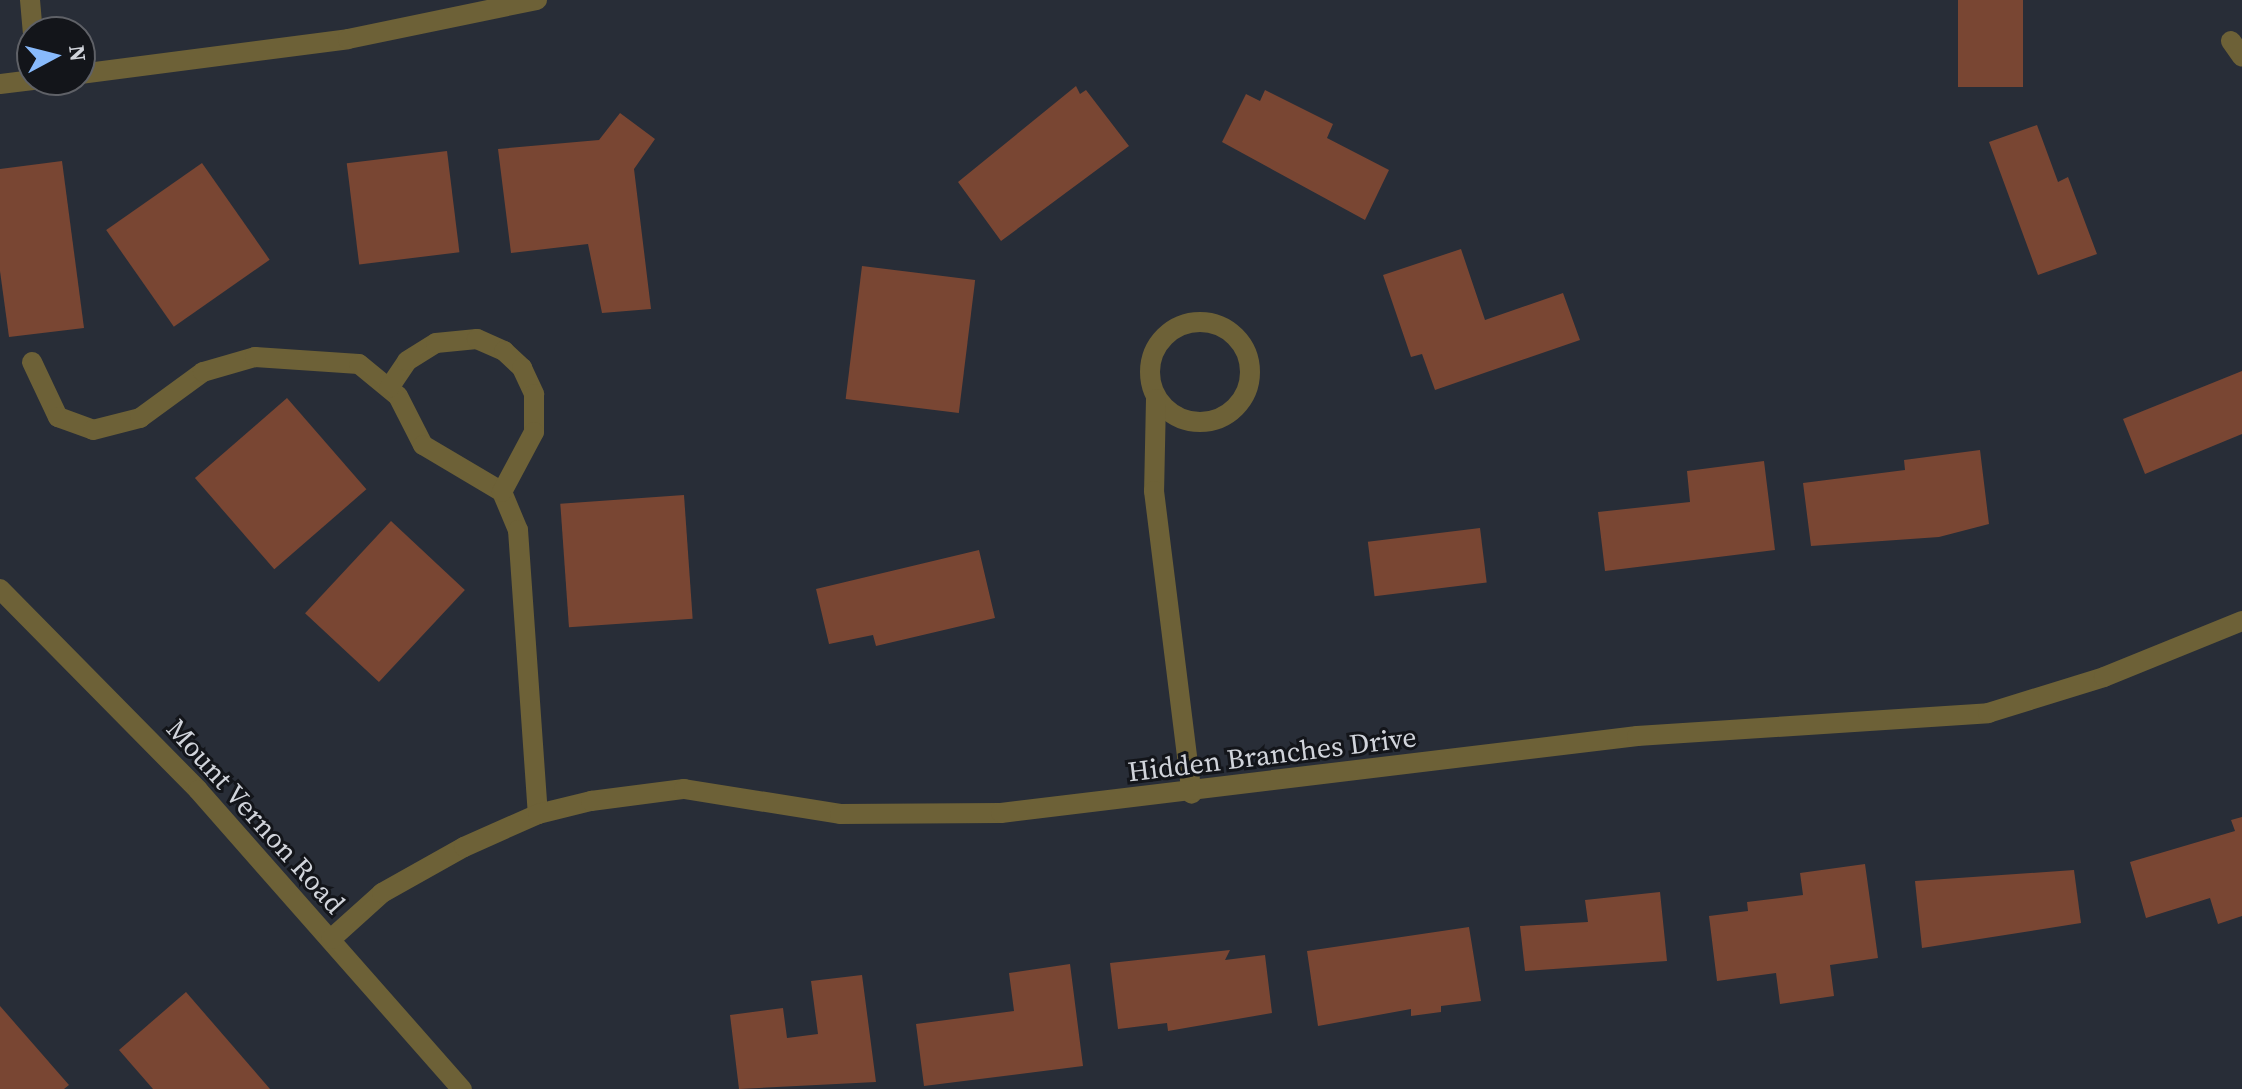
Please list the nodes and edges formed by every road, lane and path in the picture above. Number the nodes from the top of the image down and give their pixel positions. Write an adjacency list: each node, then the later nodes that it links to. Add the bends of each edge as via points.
1 (537, 0): 2 (street, via 348,39)
2 (96, 72)
3 (32, 362): 4 (street, via 58,417 93,430 140,418 203,372 255,357 359,364)
4 (389, 388): 6 (street, via 423,445); 6 (street, via 407,361 436,343 477,339 504,351 522,368 534,394 534,432)
5 (1156, 399): 5 (street, via 1178,419 1197,424 1227,416 1244,398 1251,371 1242,342 1221,325 1196,321 1172,330 1154,351 1149,380); 9 (street, via 1154,491)
6 (502, 492): 10 (street, via 518,530)
7 (0, 589): 11 (street, Mount Vernon Road, via 198,790)
8 (2242, 621): 9 (street, Hidden Branches Drive, via 2104,677 1988,713 1637,736)
9 (1192, 794): 10 (street, Hidden Branches Drive, via 1001,813 840,814 684,789)
10 (538, 814): 11 (street, Hidden Branches Drive, via 382,893)
11 (331, 939): 12 (street, Mount Vernon Road)
12 (462, 1089)

